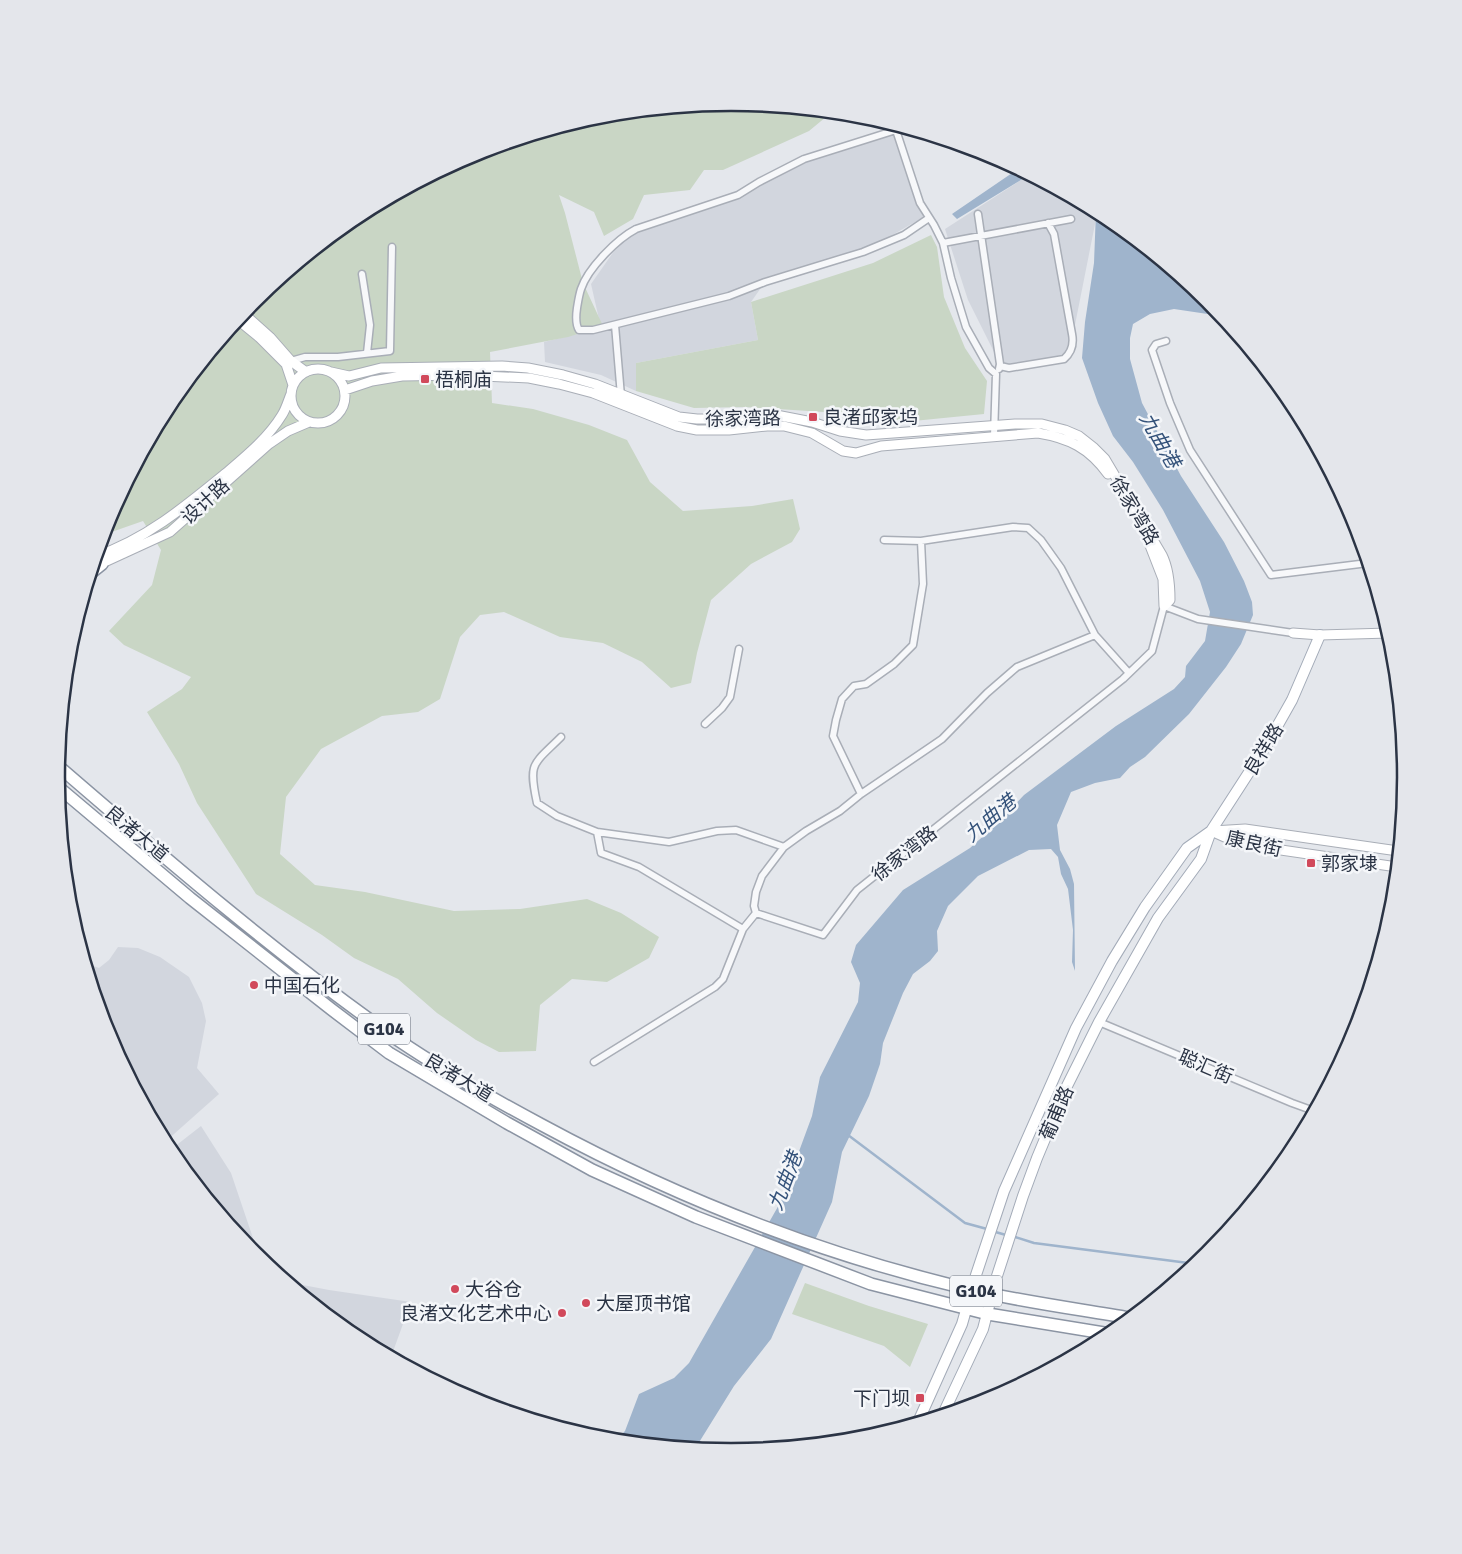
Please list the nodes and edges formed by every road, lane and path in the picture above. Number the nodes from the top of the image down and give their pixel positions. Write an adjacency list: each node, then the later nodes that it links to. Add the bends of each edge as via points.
1 (892, 131): 13 (street, via 804,159 738,195 626,234 587,277 581,288 576,314 579,330)
2 (897, 133): 4 (street, via 920,204)
3 (978, 214): 7 (street)
4 (929, 218): 8 (street); 13 (street, via 904,235 863,252 729,296)
5 (1071, 219): 6 (street)
6 (1048, 223): 7 (street); 17 (street, via 1054,234 1072,347 1064,359 1009,368)
7 (981, 236): 8 (street); 17 (street)
8 (943, 243): 20 (street, via 966,327 989,368)
9 (392, 247): 15 (street, via 390,351)
10 (362, 274): 15 (street, via 370,325)
11 (249, 318): 16 (street)
12 (243, 324): 21 (street, via 286,364)
13 (615, 325): 23 (street)
14 (1166, 341): 32 (street, via 1156,344 1152,350 1190,450 1271,575)
15 (367, 354): 16 (street, via 305,357)
16 (292, 361): 18 (street)
17 (1000, 366): 20 (street)
18 (306, 372): 19 (street, via 323,369); 21 (street, via 298,377)
19 (331, 372): 22 (street); 23 (street, 徐家湾路, via 349,376 381,368 502,366 563,375)
20 (996, 374): 26 (street)
21 (292, 389): 25 (street, via 291,403 295,411); 30 (street, 设计路, via 283,414 246,456 158,525)
22 (345, 390): 24 (street, 徐家湾路, via 402,376 514,377 559,384); 25 (street, via 346,398 340,414 326,423)
23 (620, 394): 24 (street); 26 (street, 徐家湾路, via 678,417 716,419 771,414 866,435)
24 (621, 404): 27 (street, 徐家湾路, via 677,426 697,430 784,426 812,433 843,451 856,453 881,446)
25 (309, 422): 31 (street, 设计路, via 268,444 170,532)
26 (995, 426): 27 (street); 33 (street, 徐家湾路, via 1042,424 1079,436 1099,453 1167,564 1170,600)
27 (994, 436): 33 (street, 徐家湾路, via 1038,433 1058,436 1086,450 1116,486 1153,549 1163,579)
28 (884, 540): 29 (street)
29 (920, 541): 36 (street, via 1013,527 1028,528 1061,568); 44 (street, via 923,584 913,645 866,684 854,686 842,699 836,720 833,736)
30 (102, 558)
31 (101, 560)
32 (1362, 564)
33 (1164, 606): 34 (street, via 1198,618); 39 (street, 徐家湾路, via 1152,651)
34 (1294, 633): 37 (street)
35 (1381, 633): 37 (street)
36 (1095, 635): 39 (street); 44 (street, via 1016,667 942,739)
37 (1320, 635): 45 (main road, 良祥路, via 1292,700)
38 (740, 649): 40 (street, via 730,697)
39 (1129, 673): 51 (street, 徐家湾路, via 857,890 824,935)
40 (705, 724)
41 (561, 737): 46 (street, via 534,764 532,778 537,803 557,816)
42 (65, 771): 56 (highway, 良渚大道 / G104, via 170,861 337,995 400,1041 504,1104 661,1185 755,1223 825,1248)
43 (65, 793): 58 (highway, 良渚大道 / G104, via 190,898 331,1009 390,1053 507,1123 592,1170 750,1239 871,1284)
44 (861, 794): 47 (street)
45 (1211, 831): 48 (main road, 良祥路); 49 (street, 康良街, via 1245,829); 50 (street, 康良街, via 1240,844); 53 (main road, 葡甫路, via 1201,859 1158,918)
46 (598, 832): 47 (street, via 669,842 736,830); 52 (street, via 601,853 639,867)
47 (784, 847): 51 (street, via 762,876 756,892)
48 (1187, 848): 56 (main road, 葡甫路, via 1145,907 1072,1036 1004,1191)
49 (1393, 850)
50 (1391, 866)
51 (756, 913): 52 (street)
52 (743, 929): 54 (street, via 723,980)
53 (1099, 1022): 55 (street, 聪汇街); 57 (main road, 葡甫路, via 1036,1158)
54 (594, 1062)
55 (1308, 1109)
56 (971, 1290): 57 (highway, G104); 58 (main road, 葡甫路)
57 (992, 1295): 59 (main road, 葡甫路); 60 (highway, G104)
58 (966, 1308): 59 (highway, G104); 63 (main road, 葡甫路)
59 (988, 1314): 61 (highway, G104); 62 (main road, 葡甫路)
60 (1121, 1316)
61 (1099, 1332)
62 (946, 1408)
63 (921, 1415)

